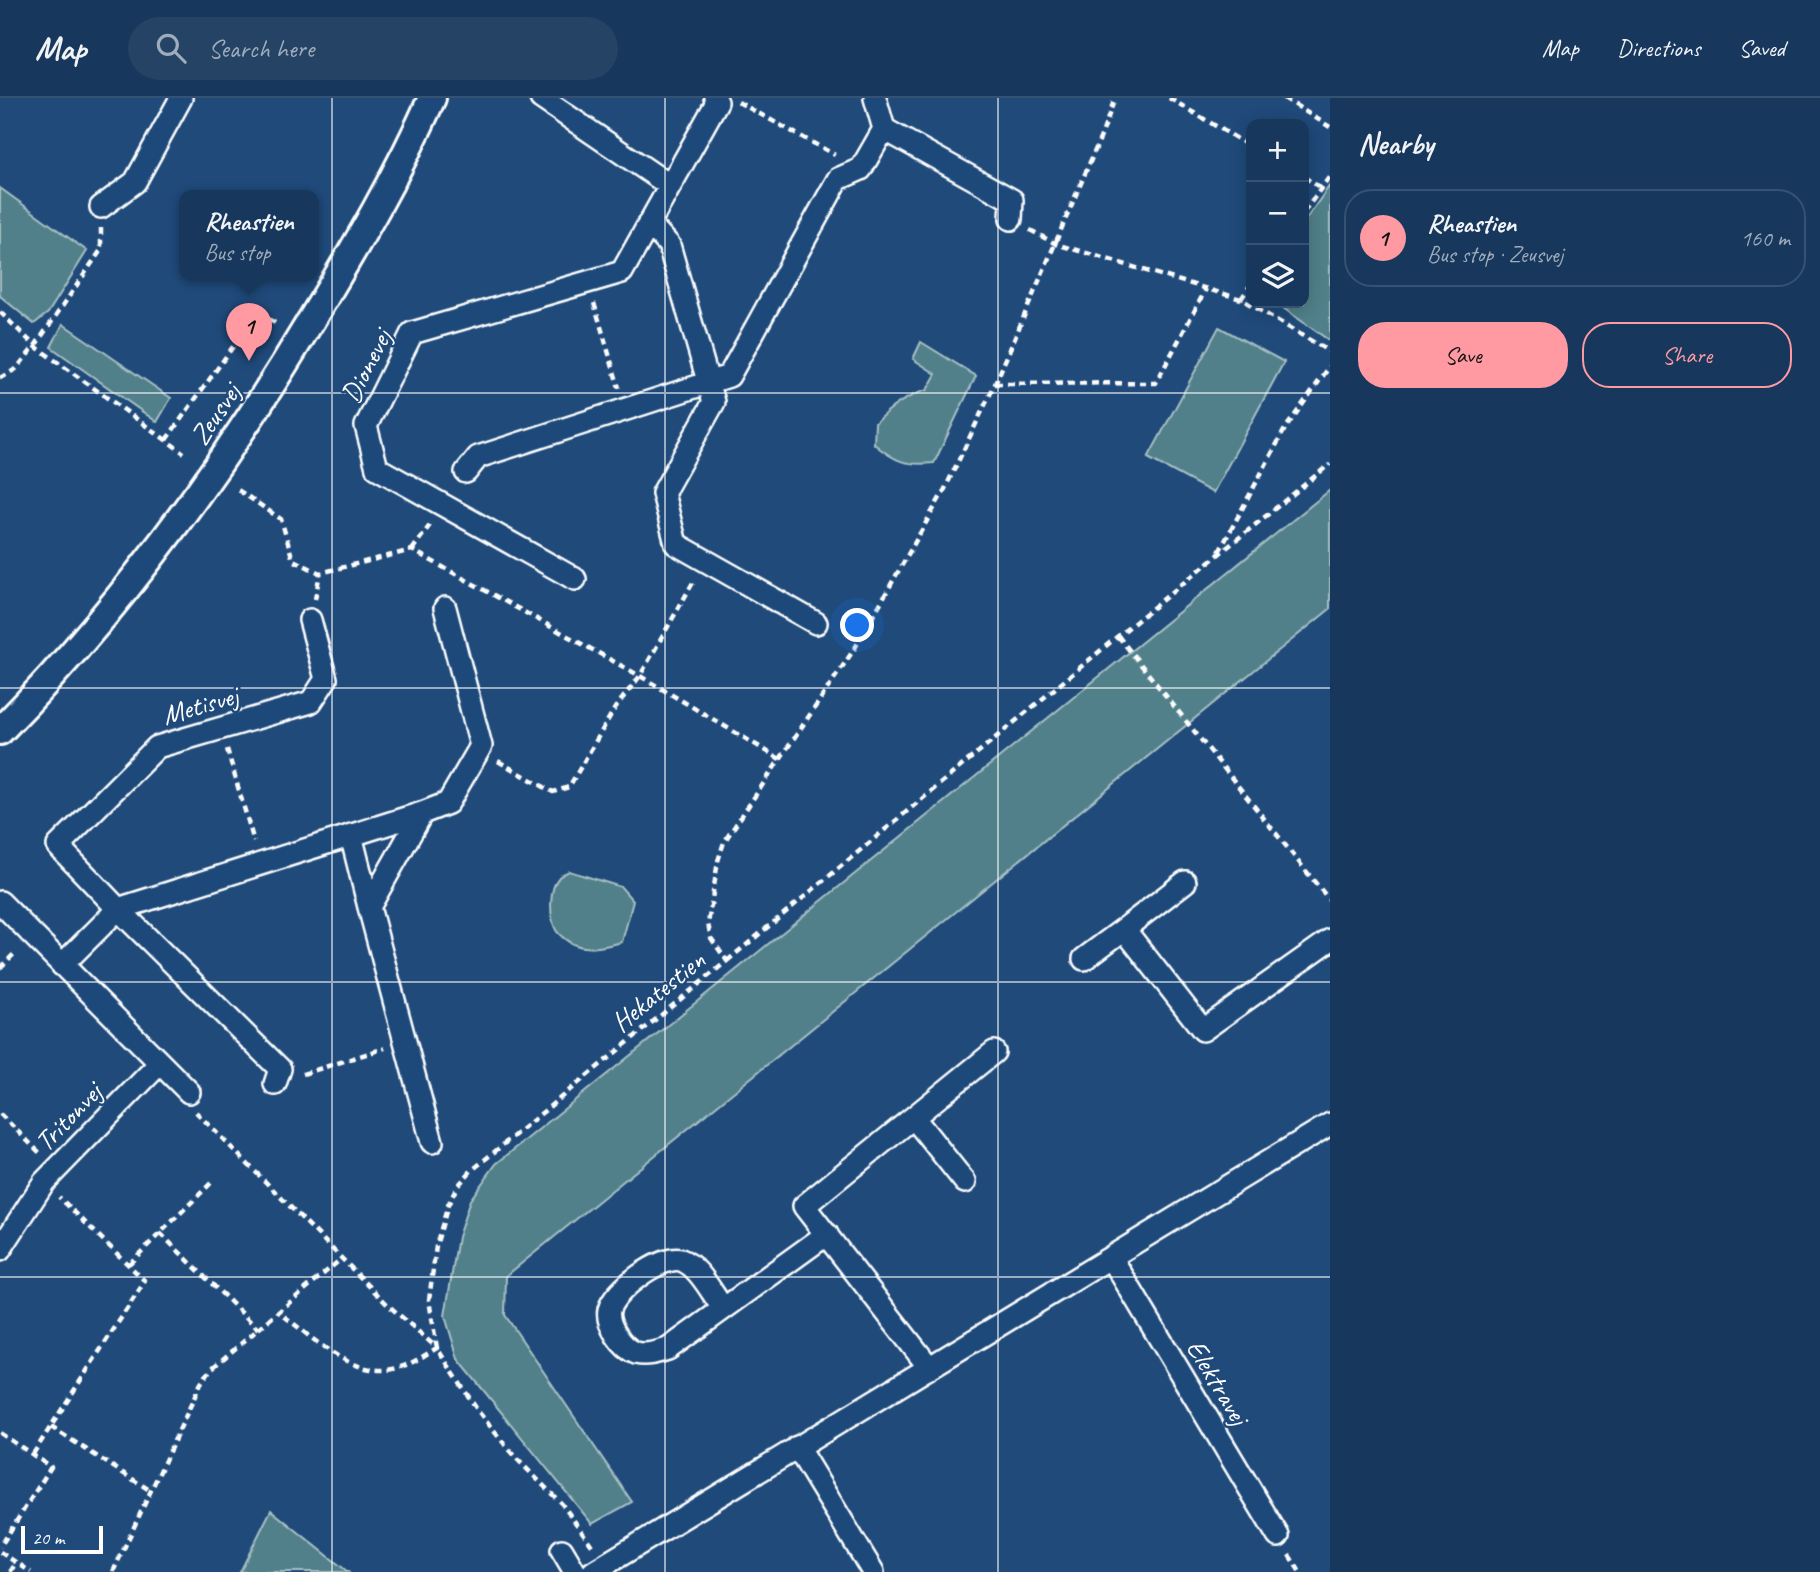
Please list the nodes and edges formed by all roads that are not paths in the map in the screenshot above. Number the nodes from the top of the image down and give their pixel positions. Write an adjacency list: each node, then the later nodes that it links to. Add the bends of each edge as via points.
1 (181, 98): 8 (street, via 135,182)
2 (432, 98): 17 (street, Zeusvej, via 363,236 271,388 131,583)
3 (541, 98): 7 (street)
4 (875, 98): 6 (street)
5 (716, 100): 7 (street, Dionevej)
6 (884, 130): 9 (street, via 1012,200); 11 (street, via 861,169 838,179 729,376)
7 (669, 185): 10 (street, Dionevej)
8 (101, 206)
9 (1012, 219)
10 (649, 223): 11 (street, via 669,245); 13 (street, Dionevej, via 622,272 412,333 366,426 377,468)
11 (707, 383): 12 (street, via 478,457); 16 (street, via 714,402 663,493 676,544)
12 (466, 472)
13 (575, 579)
14 (445, 608): 18 (street, via 481,746 448,803)
15 (310, 620): 23 (street, Metisvej, via 326,679 312,702 158,747 58,846)
16 (816, 623)
17 (0, 731)
18 (422, 813): 19 (street); 22 (street)
19 (351, 835): 22 (street); 23 (street)
20 (1185, 882): 24 (street)
21 (0, 902): 27 (street)
22 (369, 907): 34 (street)
23 (118, 909): 27 (street); 30 (street, Metisvej)
24 (1124, 929): 25 (street, via 1203,1030); 26 (street)
25 (1327, 949)
26 (1084, 959)
27 (62, 965): 29 (street)
28 (994, 1052): 32 (street)
29 (160, 1063): 31 (street); 37 (street, Tritonvej, via 50,1175)
30 (277, 1077)
31 (189, 1092)
32 (914, 1118): 35 (street); 36 (street, via 804,1206)
33 (1330, 1124): 38 (street)
34 (432, 1142)
35 (965, 1182)
36 (827, 1234): 39 (street); 40 (street)
37 (0, 1250)
38 (1111, 1257): 40 (street); 42 (street, Elektravej)
39 (723, 1308): 39 (street, via 668,1349 651,1354 635,1352 623,1343 612,1328 608,1311 617,1295 666,1260 682,1261 695,1269)
40 (929, 1367): 41 (street)
41 (797, 1447): 44 (street); 46 (street)
42 (1278, 1536)
43 (562, 1550): 45 (street)
44 (599, 1568)
45 (575, 1572)
46 (873, 1572)

